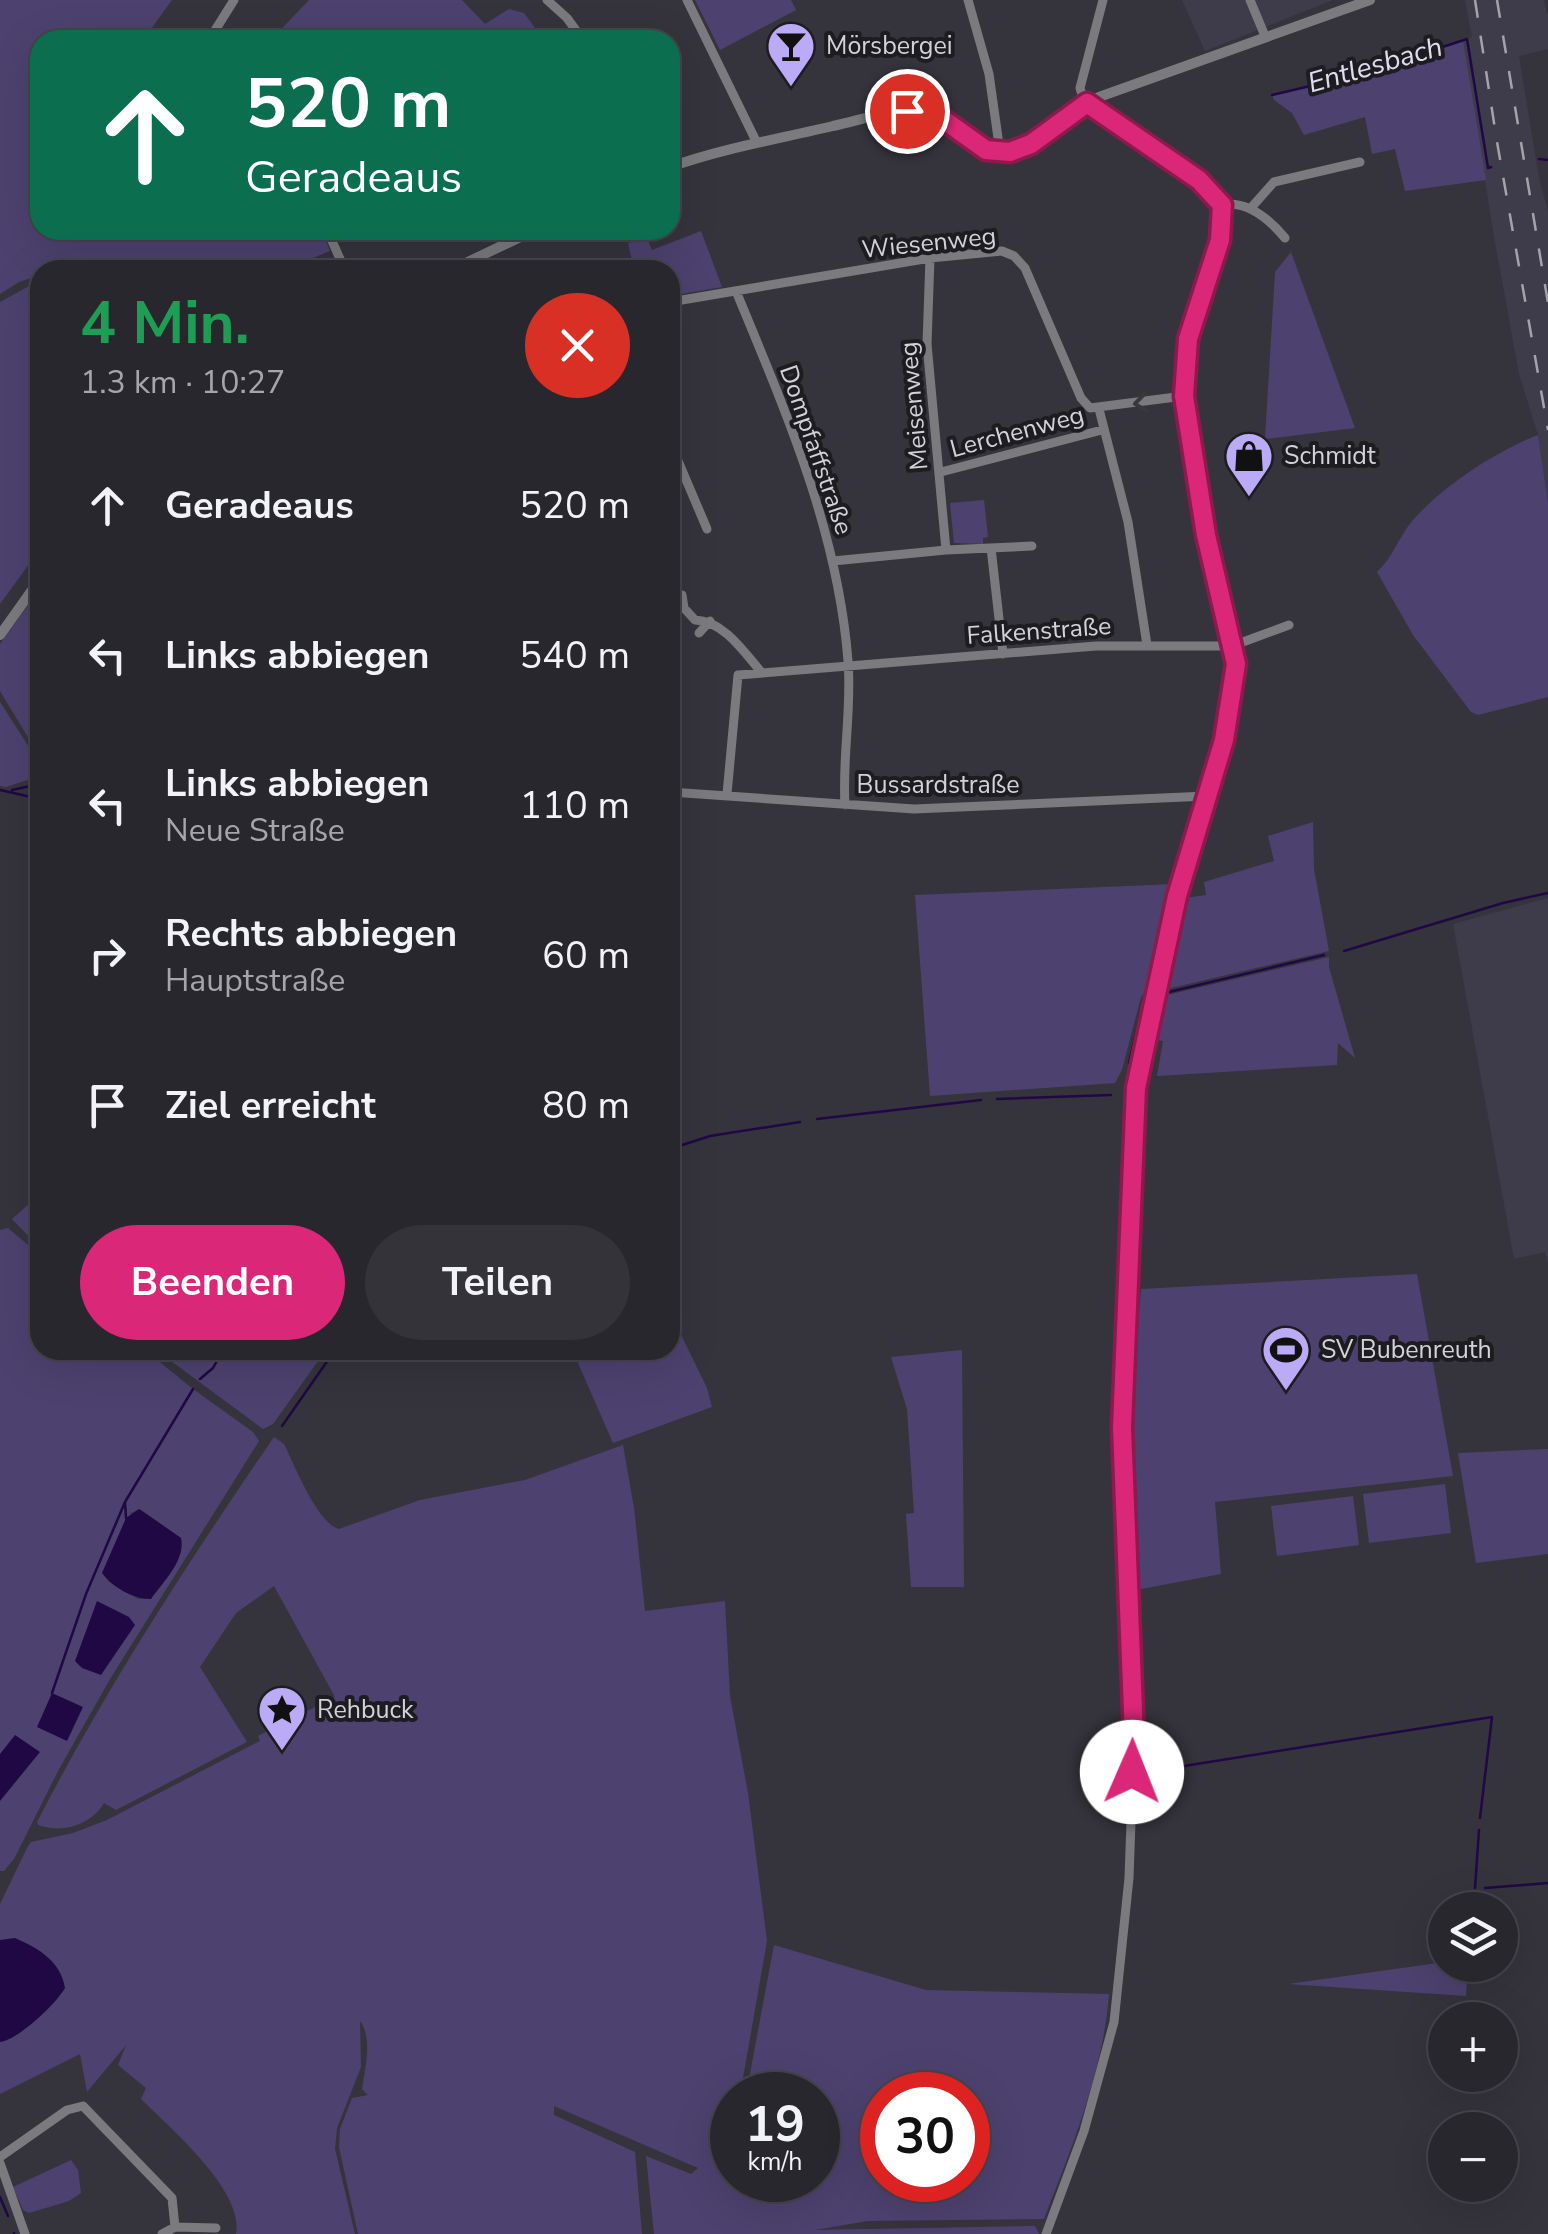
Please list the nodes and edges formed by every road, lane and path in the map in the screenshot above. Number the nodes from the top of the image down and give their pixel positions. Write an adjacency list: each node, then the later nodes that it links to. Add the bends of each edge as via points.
1 (234, 0): 8 (street)
2 (547, 0): 9 (street)
3 (687, 0): 12 (street)
4 (968, 0): 13 (street)
5 (1103, 0): 11 (street, via 1080,88)
6 (1250, 0): 10 (street)
7 (1370, 0): 10 (street)
8 (215, 30)
9 (576, 30)
10 (1265, 36): 11 (street)
11 (1087, 103): 13 (street, via 1031,144); 16 (street, via 1199,180)
12 (756, 141): 13 (street, via 926,111 979,147); 15 (street)
13 (1000, 152)
14 (1360, 162): 17 (street, via 1274,182)
15 (680, 164)
16 (1222, 205): 17 (street); 26 (street, via 1220,240 1188,339)
17 (1250, 209): 18 (street)
18 (1284, 238)
19 (332, 240): 22 (street)
20 (514, 240): 23 (street)
21 (930, 258): 24 (street, Wiesenweg); 27 (street, Wiesenweg, via 1002,250 1014,256 1037,292 1081,398); 30 (street, Meisenweg, via 927,344)
22 (341, 260)
23 (472, 260)
24 (736, 291): 25 (street, Wiesenweg); 35 (street, Dompfaffstraße, via 798,443)
25 (680, 300)
26 (1184, 396): 27 (street, one-way to 27); 43 (street)
27 (1099, 409): 28 (street, Wiesenweg)
28 (1102, 430): 30 (street, Lerchenweg); 42 (street, Wiesenweg, via 1128,522)
29 (680, 465): 31 (street)
30 (941, 472): 34 (street, Meisenweg)
31 (708, 530)
32 (1032, 546): 33 (street)
33 (991, 548): 34 (street); 44 (street)
34 (946, 550): 35 (street)
35 (833, 560): 45 (street, Dompfaffstraße)
36 (30, 593): 41 (street)
37 (682, 595): 38 (street, via 695,620)
38 (710, 621): 40 (street); 46 (street, via 731,633)
39 (1289, 625): 43 (street, Falkenstraße)
40 (699, 633)
41 (0, 635)
42 (1148, 645): 43 (street, Falkenstraße); 44 (street, Falkenstraße)
43 (1232, 646): 49 (street, via 1230,711)
44 (1003, 654): 45 (street, Falkenstraße)
45 (849, 664): 46 (street, Falkenstraße); 50 (street, Dompfaffstraße)
46 (762, 673): 48 (street, via 738,674)
47 (680, 792): 48 (street, Bussardstraße)
48 (727, 794): 50 (street, Bussardstraße)
49 (1207, 796): 50 (street, Bussardstraße); 56 (street, via 1177,896 1136,1088 1122,1427 1134,1737 1123,1950 1101,2076)
50 (845, 806)
51 (0, 2160): 52 (street, via 67,2110 83,2106 172,2198); 54 (street)
52 (176, 2227): 53 (street); 55 (street)
53 (216, 2228)
54 (25, 2234)
55 (162, 2234)
56 (1046, 2234)

